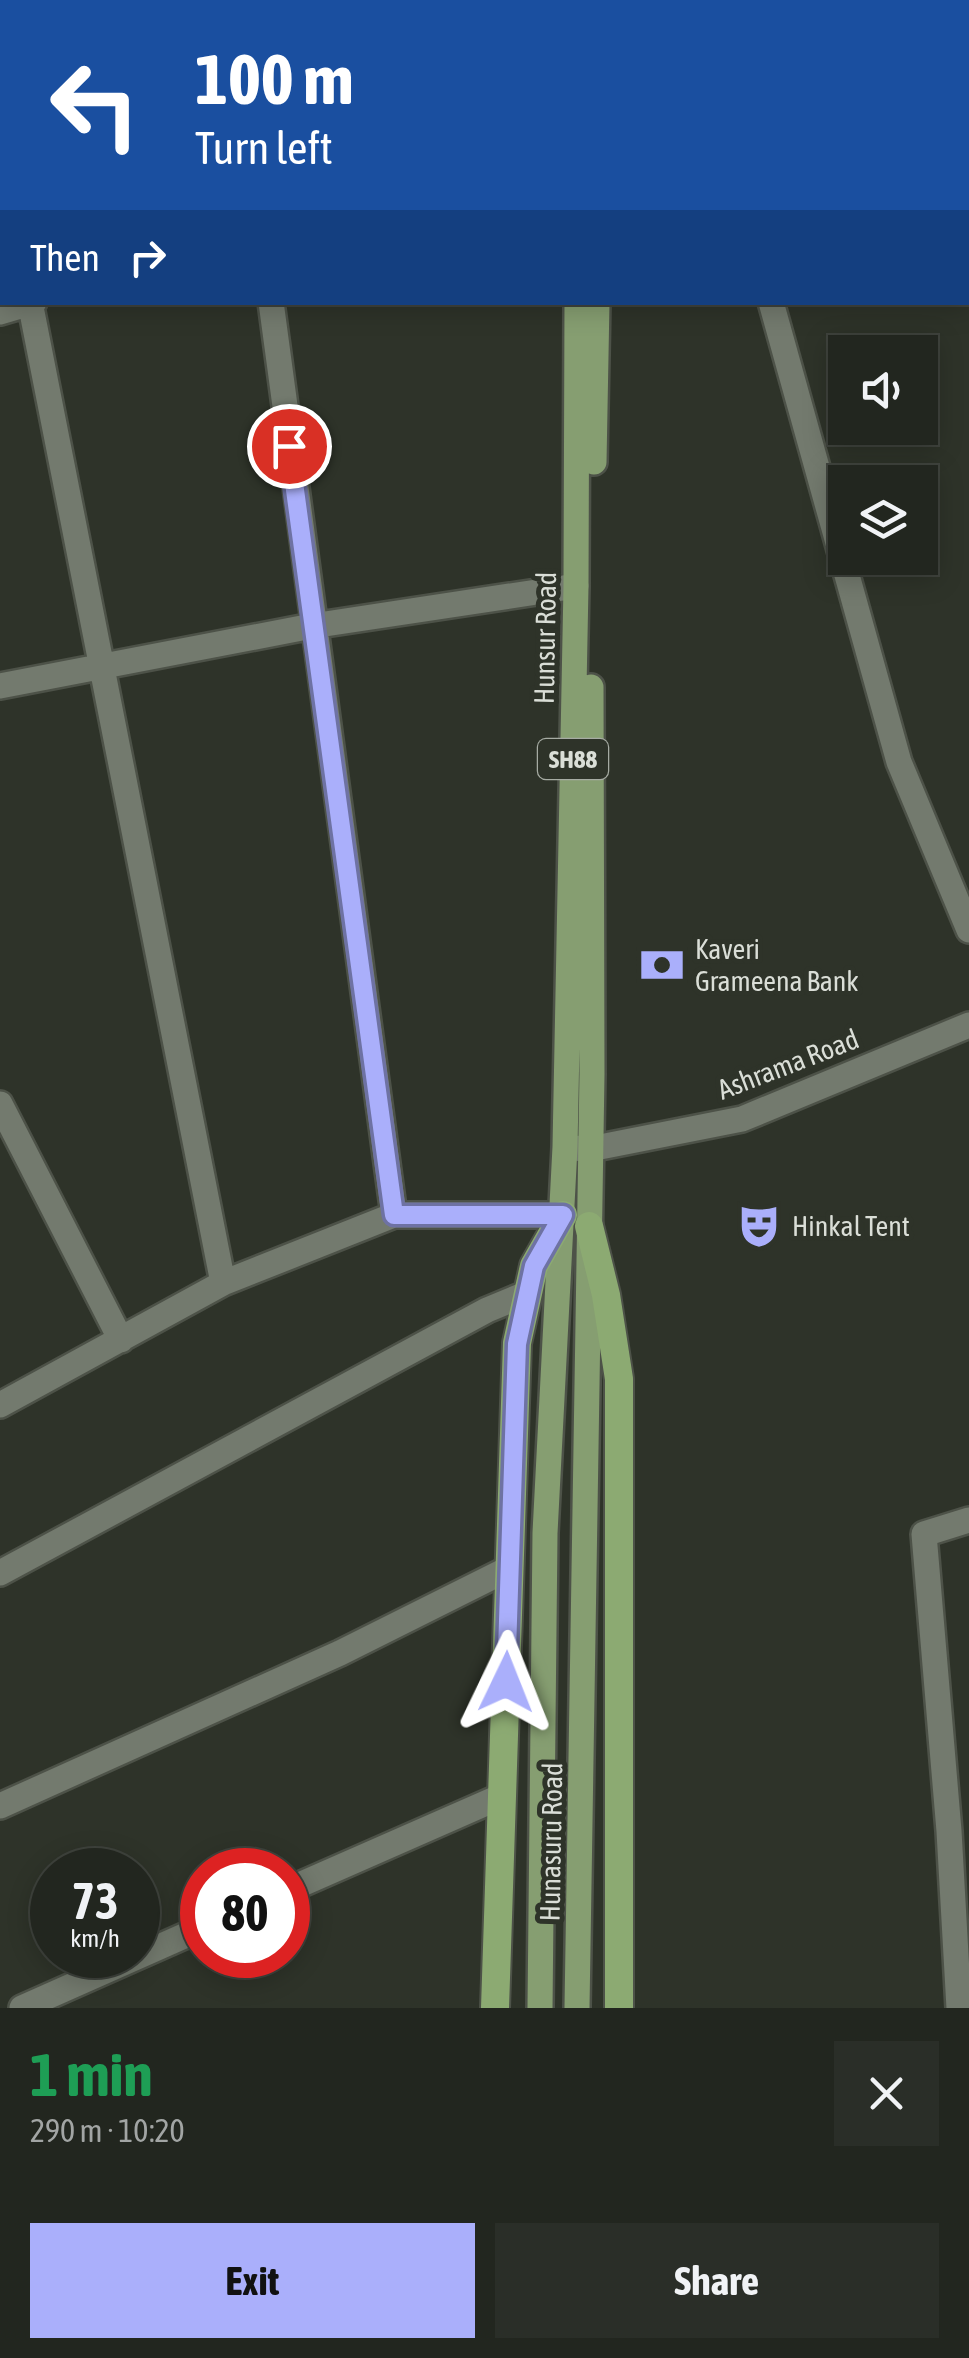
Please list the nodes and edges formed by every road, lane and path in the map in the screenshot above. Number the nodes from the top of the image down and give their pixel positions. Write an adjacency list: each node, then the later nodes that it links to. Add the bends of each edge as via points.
1 (24, 305): 7 (street)
2 (31, 305): 10 (street)
3 (270, 305): 9 (street)
4 (577, 305): 8 (main road, Hunsur Road / SH88)
5 (597, 305): 15 (main road)
6 (772, 305): 12 (street, via 899,762)
7 (0, 312)
8 (576, 586): 9 (street); 15 (main road, Hunsur Road / SH88)
9 (312, 626): 10 (street); 16 (street)
10 (100, 665): 11 (street); 19 (street)
11 (0, 686)
12 (969, 930)
13 (969, 1025): 15 (street, Ashrama Road, via 742,1119)
14 (0, 1104): 20 (street)
15 (577, 1148): 17 (main road)
16 (394, 1215): 17 (street); 19 (street)
17 (576, 1221): 18 (highway); 31 (main road, Hunasuru Road, via 553,1380 545,1533); 32 (main road, Hunasuru Road, via 587,1376); 33 (highway, via 606,1296 618,1379)
18 (531, 1280): 23 (highway, via 517,1344); 24 (street, via 488,1310)
19 (223, 1283): 20 (street)
20 (121, 1340): 21 (street)
21 (0, 1405)
22 (969, 1520): 34 (street, via 924,1534)
23 (510, 1568): 25 (highway); 26 (street, via 340,1653)
24 (0, 1573)
25 (502, 1796): 27 (street); 30 (highway)
26 (0, 1806)
27 (310, 1880)
28 (180, 1938): 29 (street)
29 (22, 2008)
30 (495, 2008)
31 (540, 2008)
32 (577, 2008)
33 (619, 2008)
34 (959, 2008)

